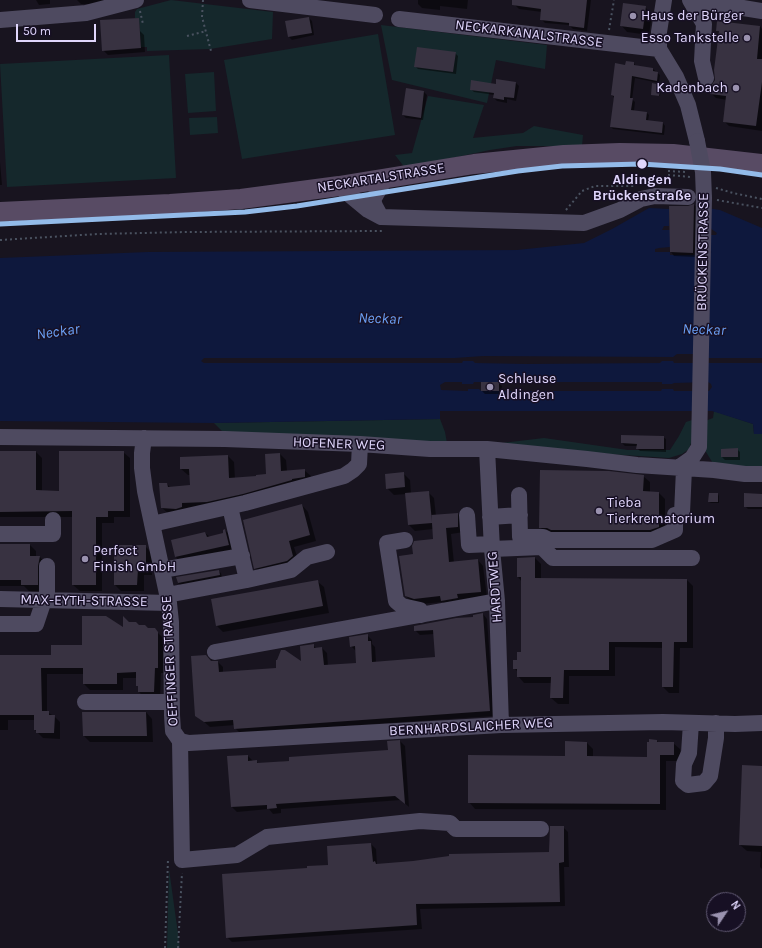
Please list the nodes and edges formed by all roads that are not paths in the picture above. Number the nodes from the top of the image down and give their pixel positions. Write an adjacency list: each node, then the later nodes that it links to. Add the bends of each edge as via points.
1 (136, 0): 9 (street, via 86,13)
2 (250, 0): 7 (street)
3 (664, 0): 10 (street)
4 (690, 0): 11 (street, via 704,24 702,61)
5 (694, 0): 6 (street)
6 (762, 11)
7 (375, 14)
8 (399, 19): 10 (street, NECKARKANALSTRASSE)
9 (0, 20)
10 (659, 49): 15 (street, BRÜCKENSTRASSE, bridge, via 676,77 688,105 698,140 704,177)
11 (706, 78)
12 (762, 164): 13 (main road, NECKARTALSTRASSE, via 673,154 571,154 530,157)
13 (386, 177): 14 (main road, NECKARTALSTRASSE); 17 (street, via 374,200)
14 (339, 186): 16 (main road, NECKARTALSTRASSE, via 241,199 178,204); 17 (street, via 368,210)
15 (696, 197): 17 (street, via 655,196 641,199 584,223); 22 (street, BRÜCKENSTRASSE, via 700,447)
16 (0, 212)
17 (381, 217)
18 (0, 436): 19 (street, HOFENER WEG)
19 (144, 438): 20 (street, HOFENER WEG); 30 (street, OEFFINGER STRASSE, via 142,468)
20 (360, 444): 21 (street, HOFENER WEG, via 430,449); 25 (street, via 359,464 344,476)
21 (487, 449): 22 (street, HOFENER WEG); 28 (street, HARDTWEG)
22 (681, 468): 23 (street); 27 (street, via 682,512 675,515 675,530 652,540 549,540 543,537 520,537)
23 (762, 474)
24 (519, 495): 27 (street)
25 (230, 507): 30 (street); 35 (street)
26 (467, 515): 33 (street, via 469,545)
27 (520, 515): 28 (street)
28 (490, 517): 33 (street, HARDTWEG)
29 (53, 520): 31 (street, via 53,534)
30 (152, 524): 38 (street, OEFFINGER STRASSE)
31 (0, 534)
32 (405, 540): 44 (street, via 387,543 396,601 402,606 420,610)
33 (492, 546): 36 (street, via 542,547 553,558); 43 (street, HARDTWEG)
34 (327, 552): 39 (street, MAX-EYTH-STRASSE, via 307,557 291,570)
35 (242, 556): 38 (street); 39 (street)
36 (692, 558)
37 (47, 566): 42 (street)
38 (162, 570): 41 (street, OEFFINGER STRASSE)
39 (247, 580): 41 (street, MAX-EYTH-STRASSE)
40 (0, 599): 42 (street, MAX-EYTH-STRASSE)
41 (168, 599): 42 (street, MAX-EYTH-STRASSE); 48 (street, OEFFINGER STRASSE, via 171,622)
42 (46, 600): 45 (street, via 36,624)
43 (497, 601): 44 (street); 52 (street, HARDTWEG)
44 (421, 615): 46 (street)
45 (0, 624)
46 (215, 652)
47 (85, 702): 48 (street)
48 (172, 702): 53 (street, OEFFINGER STRASSE, via 173,731)
49 (691, 722): 50 (street, BERNHARDSLAICHER WEG); 50 (street, via 689,753 684,764 683,780 688,785 704,783 710,776); 52 (street, BERNHARDSLAICHER WEG)
50 (716, 723): 51 (street, BERNHARDSLAICHER WEG)
51 (762, 723)
52 (501, 724): 53 (street, BERNHARDSLAICHER WEG, via 197,743)
53 (180, 741): 54 (street, OEFFINGER STRASSE, via 182,860 237,855 267,837 420,821 450,824 456,829)
54 (541, 829)

